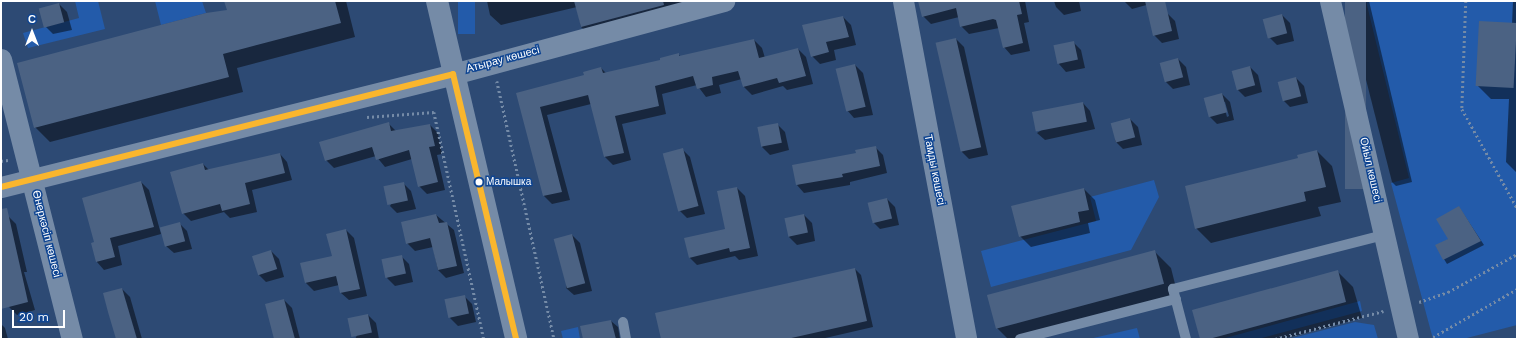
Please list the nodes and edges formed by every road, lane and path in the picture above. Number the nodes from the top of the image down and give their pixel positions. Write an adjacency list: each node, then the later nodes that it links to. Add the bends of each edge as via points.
1 (437, 1): 8 (street)
2 (724, 1): 7 (street, Атырау көшесі)
3 (903, 1): 25 (street, Тамды көшесі)
4 (1330, 1): 13 (street, Ойыл көшесі)
5 (1466, 1): 12 (path, via 1462,109)
6 (1, 59): 10 (street, Өнеркәсіп көшесі)
7 (493, 63): 8 (street, Атырау көшесі); 23 (path)
8 (453, 74): 10 (street, Атырау көшесі); 22 (street)
9 (367, 117): 21 (path, via 434,112)
10 (32, 179): 11 (street, Атырау көшесі); 20 (street, Өнеркәсіп көшесі)
11 (1, 187)
12 (1517, 208)
13 (1384, 235): 16 (lane, via 1173,289); 17 (street, Ойыл көшесі)
14 (1517, 254): 17 (path, via 1448,292)
15 (1517, 289): 19 (path)
16 (1176, 299): 26 (lane); 27 (lane)
17 (1401, 306): 28 (path); 29 (street, Ойыл көшесі)
18 (623, 322): 24 (lane)
19 (1433, 337)
20 (72, 339)
21 (484, 339)
22 (516, 339)
23 (554, 339)
24 (626, 339)
25 (966, 339)
26 (1020, 339)
27 (1186, 339)
28 (1275, 339)
29 (1408, 339)

